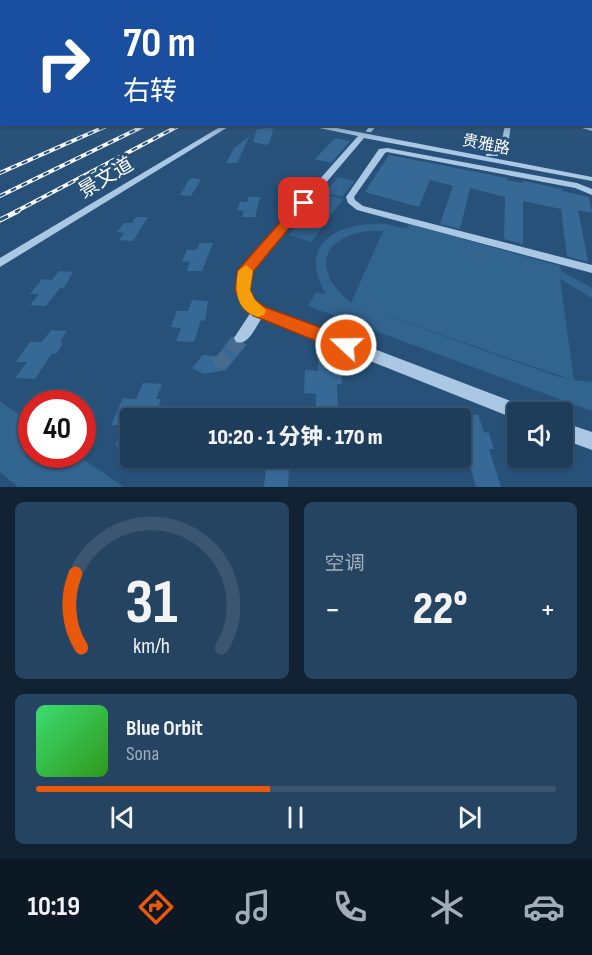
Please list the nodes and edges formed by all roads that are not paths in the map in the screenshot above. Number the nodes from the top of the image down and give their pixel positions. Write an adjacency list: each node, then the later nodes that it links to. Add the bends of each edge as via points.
1 (227, 126): 10 (street, 景文道)
2 (317, 126): 6 (street, 贵雅路)
3 (340, 126): 6 (street)
4 (373, 126): 6 (street)
5 (508, 126): 6 (street, via 503,154)
6 (366, 133): 7 (street, 贵雅路); 12 (street, via 246,270 243,290 250,304)
7 (489, 164): 8 (street, 贵雅路); 9 (street); 11 (street, via 384,150 352,193 351,201 360,208)
8 (592, 179)
9 (592, 192)
10 (0, 263)
11 (592, 269)
12 (260, 311): 13 (street); 14 (street)
13 (241, 338)
14 (507, 408)
15 (573, 434): 16 (street)
16 (592, 441)

